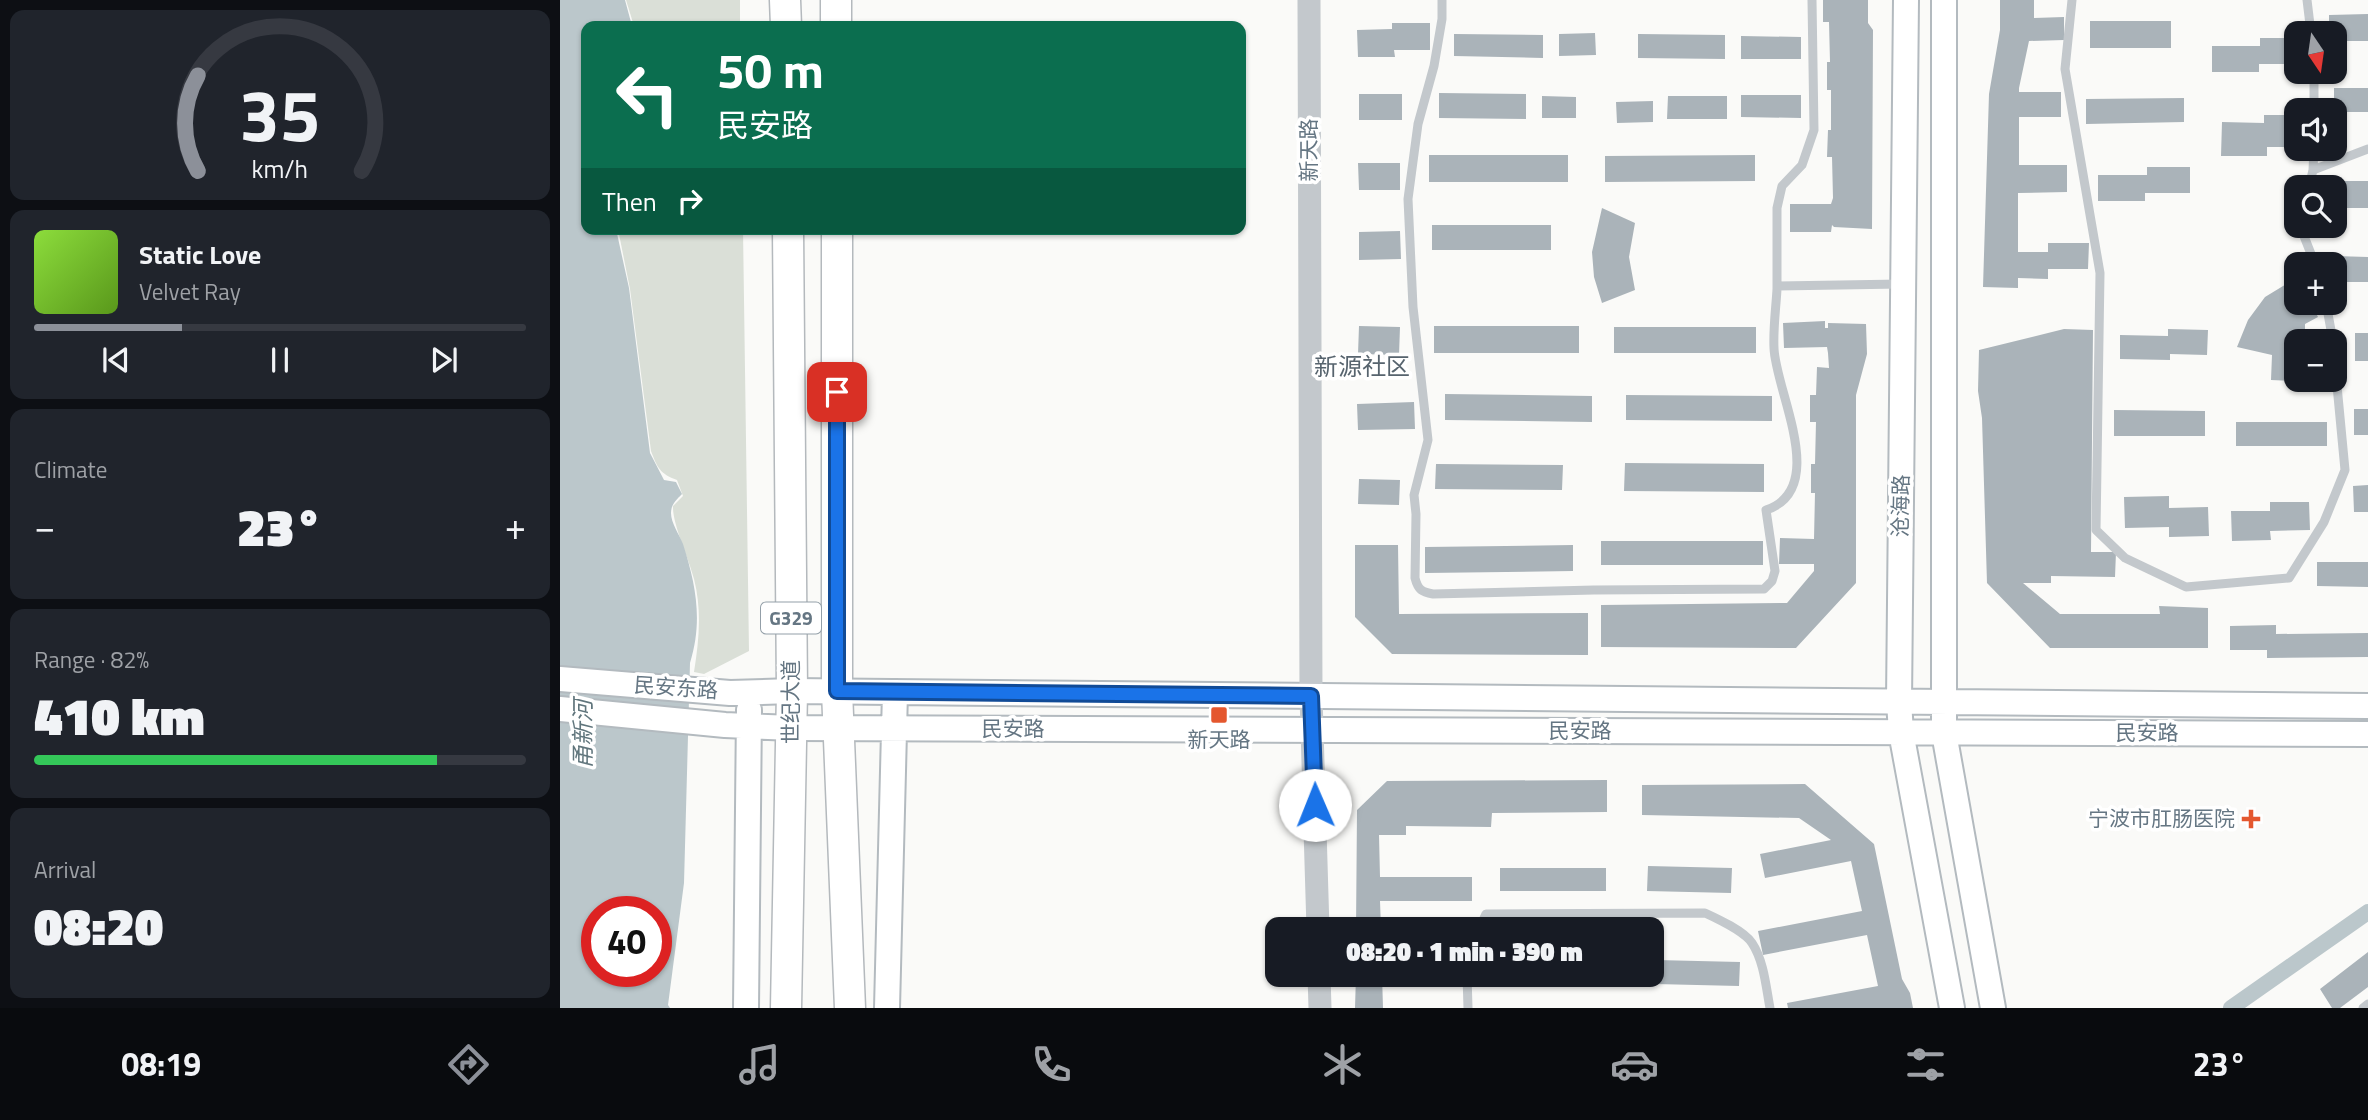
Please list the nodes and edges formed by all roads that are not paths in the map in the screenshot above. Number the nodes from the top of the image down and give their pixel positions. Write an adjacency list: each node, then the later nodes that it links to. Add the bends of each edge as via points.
1 (785, 0): 10 (highway)
2 (836, 0): 11 (highway)
3 (1309, 0): 27 (street, 新天路)
4 (1442, 0): 20 (lane, via 1408,199 1413,307 1428,440 1414,495 1415,578 1422,592 1763,589 1775,571 1766,510 1787,497 1796,471 1793,429 1774,351)
5 (1812, 0): 20 (lane, via 1814,130 1802,165 1782,186 1777,208)
6 (1906, 0): 19 (main road, 沧海路)
7 (1944, 0): 29 (main road, 沧海路)
8 (2072, 0): 21 (lane, via 2065,69 2100,273 2096,530 2125,558 2186,587 2289,578 2324,522 2345,470)
9 (2307, 0): 12 (lane)
10 (786, 21)
11 (836, 21)
12 (2310, 21)
13 (2368, 149): 15 (lane)
14 (2313, 161): 15 (lane)
15 (2313, 170): 16 (lane)
16 (2312, 175)
17 (788, 235): 23 (highway, 世纪大道 / G329)
18 (836, 235): 24 (highway, G329)
19 (1903, 284): 20 (lane); 28 (main road, 沧海路)
20 (1777, 286)
21 (2338, 392)
22 (560, 679): 25 (main road, 民安东路)
23 (792, 691): 24 (main road, 民安路); 25 (main road, 民安东路); 33 (highway, 世纪大道 / G329)
24 (837, 691): 26 (main road, 民安路); 34 (highway, G329)
25 (739, 692): 32 (main road)
26 (895, 692): 27 (main road, 民安路); 35 (main road)
27 (1311, 696): 28 (main road, 民安路); 36 (street, 新天路)
28 (1899, 702): 29 (main road, 民安路); 37 (main road, 沧海路)
29 (1944, 702): 30 (main road, 民安路); 38 (main road, 沧海路)
30 (2368, 706)
31 (560, 709): 32 (main road, 民安东路)
32 (737, 725): 33 (main road, 民安东路); 48 (main road)
33 (792, 728): 34 (main road, 民安路); 46 (highway, 世纪大道 / G329)
34 (838, 728): 35 (main road, 民安路); 45 (highway, G329)
35 (894, 728): 36 (main road, 民安路); 47 (main road)
36 (1313, 730): 37 (main road, 民安路); 40 (street, 新天路)
37 (1901, 732): 38 (main road, 民安路); 52 (main road, 沧海路)
38 (1944, 733): 39 (main road, 民安路); 53 (main road, 沧海路)
39 (2368, 734)
40 (1318, 917)
41 (1485, 917): 51 (lane, via 1705,913 1751,942)
42 (1319, 987): 49 (street)
43 (1467, 987): 50 (lane)
44 (2368, 1004): 54 (lane)
45 (850, 1005)
46 (786, 1007)
47 (887, 1007)
48 (746, 1008)
49 (1320, 1008)
50 (1468, 1008)
51 (1770, 1008)
52 (1952, 1008)
53 (1993, 1008)
54 (2363, 1008)

